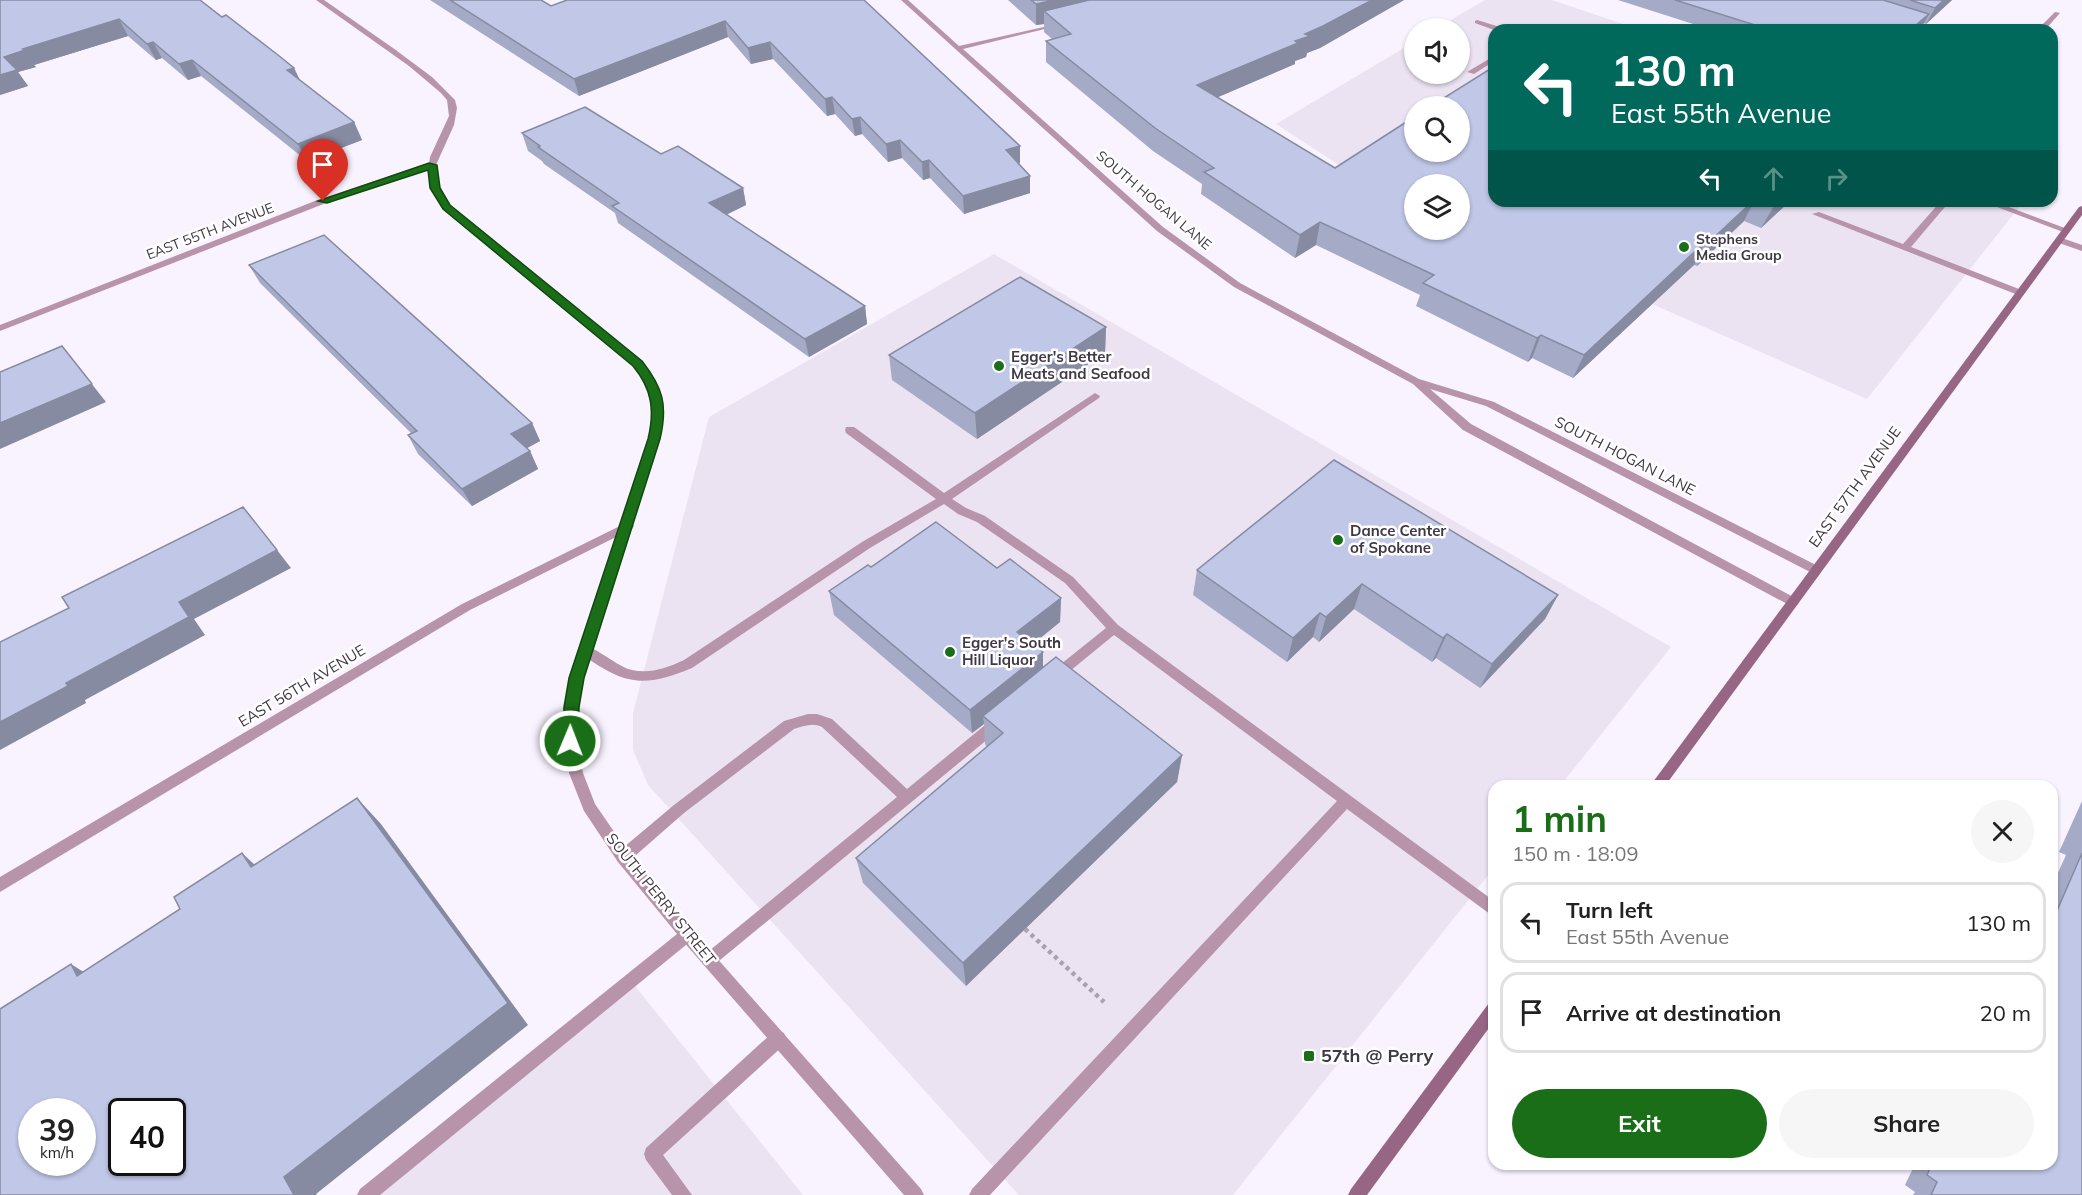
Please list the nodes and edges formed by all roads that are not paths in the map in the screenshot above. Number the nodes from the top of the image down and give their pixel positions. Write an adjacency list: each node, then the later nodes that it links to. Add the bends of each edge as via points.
1 (319, 0): 13 (street, via 426,77 451,100 453,118)
2 (904, 0): 10 (street, SOUTH HOGAN LANE)
3 (2057, 13): 8 (street)
4 (1901, 20): 7 (street)
5 (1070, 22): 10 (street)
6 (1477, 22): 9 (street)
7 (1914, 24)
8 (2047, 24)
9 (1488, 26)
10 (958, 48): 24 (street, SOUTH HOGAN LANE, via 1195,257 1237,285)
11 (1488, 62): 12 (street)
12 (1471, 72)
13 (432, 165): 23 (street, EAST 55TH AVENUE, via 323,201); 28 (street, SOUTH PERRY STREET, via 435,188 446,207 638,363 649,378 657,395 659,418)
14 (1941, 207): 20 (street)
15 (2002, 207): 18 (street)
16 (2082, 209): 18 (main road, EAST 57TH AVENUE)
17 (1816, 214): 20 (street)
18 (2066, 230): 19 (main road, EAST 57TH AVENUE)
19 (2059, 240): 21 (street); 22 (main road, EAST 57TH AVENUE)
20 (1905, 248): 22 (street)
21 (2082, 248)
22 (2021, 293): 29 (main road, EAST 57TH AVENUE)
23 (0, 328)
24 (1415, 381): 29 (street, SOUTH HOGAN LANE, via 1491,404); 30 (street, SOUTH HOGAN LANE, via 1467,427)
25 (1095, 396): 27 (street)
26 (850, 430): 27 (street)
27 (944, 499): 31 (street, via 981,519 1069,580); 32 (street, via 666,675 627,676)
28 (628, 526): 32 (street, SOUTH PERRY STREET); 39 (street, EAST 56TH AVENUE, via 466,607)
29 (1816, 570): 30 (main road, EAST 57TH AVENUE)
30 (1793, 602): 35 (main road, EAST 57TH AVENUE)
31 (1114, 628): 33 (street); 37 (street)
32 (585, 650): 38 (street, SOUTH PERRY STREET, via 571,707 570,741 576,773 589,807)
33 (1042, 687)
34 (1005, 716): 36 (street)
35 (1661, 780)
36 (906, 797): 38 (street, via 827,723 809,718 789,725 679,808); 42 (street)
37 (1346, 801): 40 (street); 48 (street)
38 (624, 857): 41 (street, SOUTH PERRY STREET)
39 (0, 885)
40 (1488, 906)
41 (687, 935): 42 (street, SOUTH PERRY STREET); 45 (street)
42 (708, 960): 44 (street, SOUTH PERRY STREET)
43 (1488, 1016): 49 (main road)
44 (778, 1039): 46 (street, via 652,1154); 47 (street, SOUTH PERRY STREET)
45 (366, 1195)
46 (683, 1195)
47 (915, 1195)
48 (978, 1195)
49 (1357, 1195)

